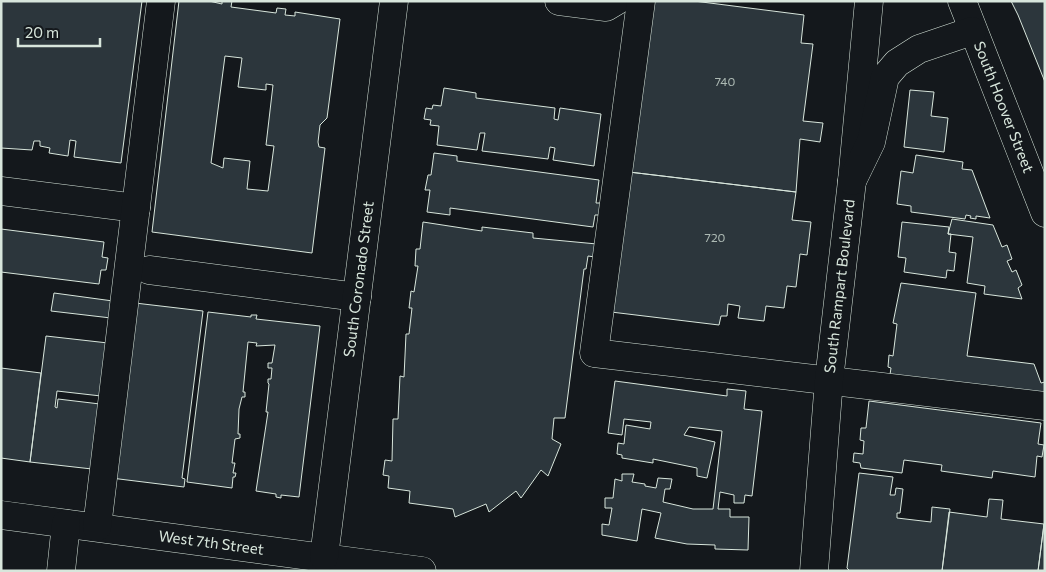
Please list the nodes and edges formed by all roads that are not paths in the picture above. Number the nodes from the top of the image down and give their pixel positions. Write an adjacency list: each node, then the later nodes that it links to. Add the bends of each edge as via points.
1 (161, 1): 11 (street)
2 (394, 1): 14 (street, South Coronado Street)
3 (559, 1): 4 (street, via 606,7)
4 (616, 1)
5 (641, 1): 15 (street, via 594,353)
6 (869, 1): 9 (street, South Rampart Boulevard)
7 (962, 1): 8 (street, South Hoover Street)
8 (972, 31): 9 (street, via 919,50 897,63 886,77 871,142); 12 (street, South Hoover Street)
9 (852, 181): 15 (street, South Rampart Boulevard)
10 (1, 191): 11 (street)
11 (136, 208): 19 (street)
12 (1045, 213)
13 (150, 270): 14 (street)
14 (357, 297): 20 (street, South Coronado Street)
15 (829, 380): 16 (street); 23 (street, South Rampart Boulevard)
16 (1045, 406)
17 (1, 515): 18 (street, West 7th Street)
18 (66, 524): 19 (street, West 7th Street); 21 (street)
19 (97, 528): 20 (street, West 7th Street)
20 (324, 557): 22 (street, West 7th Street)
21 (61, 571)
22 (422, 571)
23 (814, 571)

